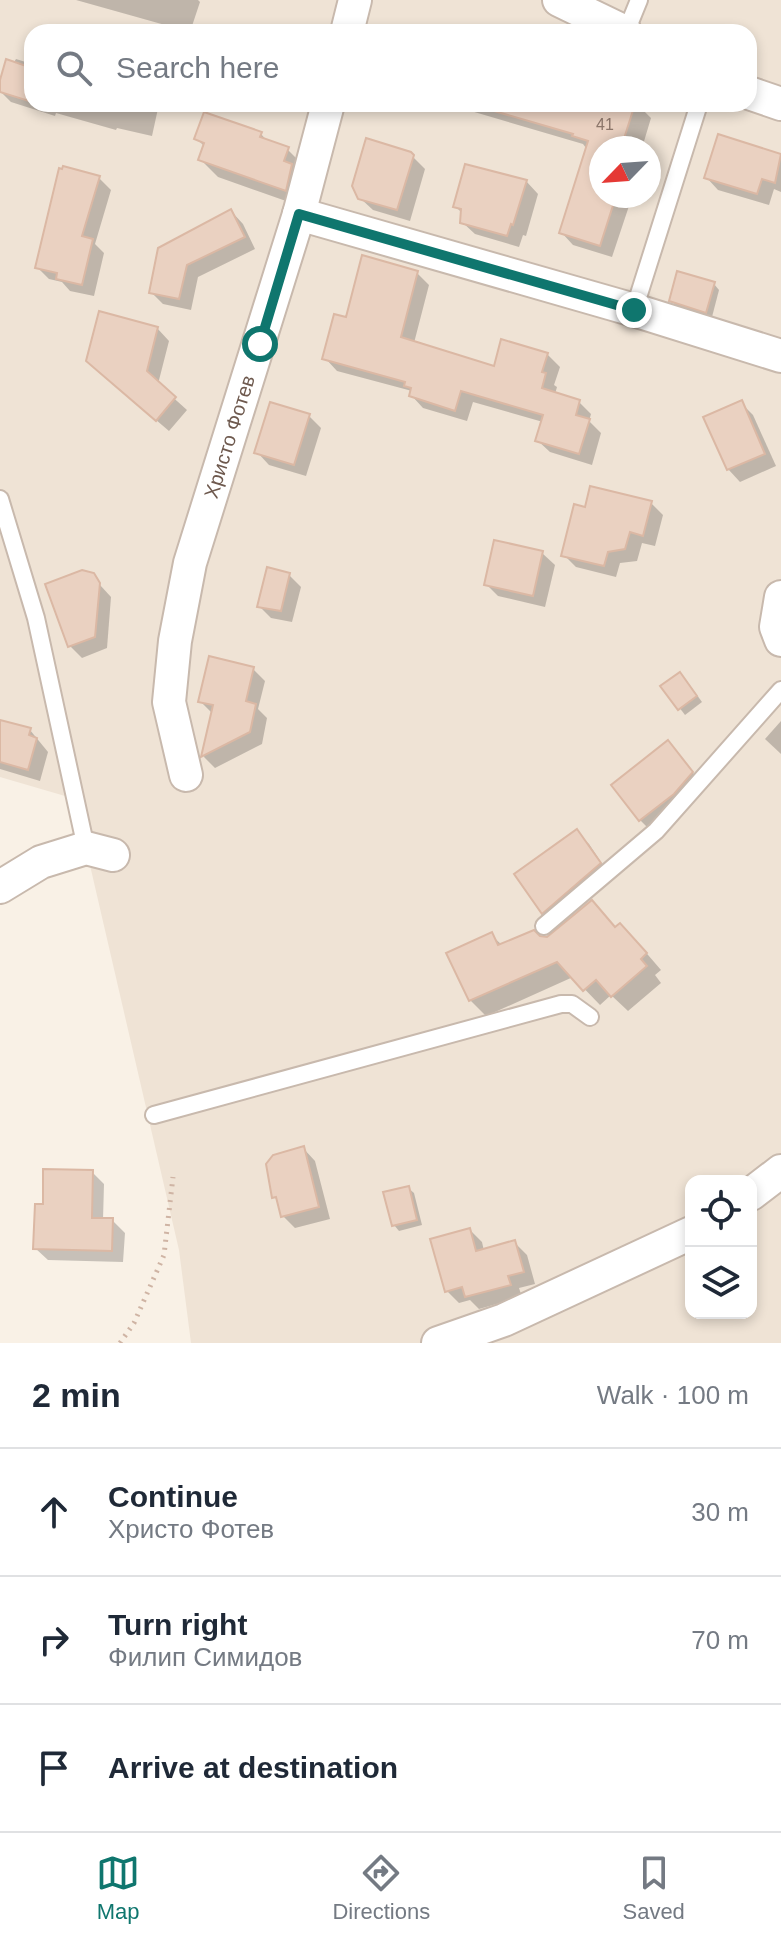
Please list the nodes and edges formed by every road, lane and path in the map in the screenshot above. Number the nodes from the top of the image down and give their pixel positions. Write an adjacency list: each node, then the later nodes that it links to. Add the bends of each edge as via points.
1 (355, 0): 4 (street)
2 (559, 0): 5 (street)
3 (639, 0): 6 (lane)
4 (349, 24)
5 (609, 24)
6 (629, 24)
7 (757, 96): 8 (street)
8 (781, 104)
9 (326, 112): 11 (street, Христо Фотев)
10 (696, 112): 12 (lane)
11 (299, 214): 12 (street); 18 (street, Христо Фотев, via 190,563 169,702)
12 (634, 310): 13 (street)
13 (781, 356)
14 (0, 499): 19 (lane)
15 (781, 597): 16 (street, via 776,627)
16 (781, 640)
17 (781, 690): 21 (lane, via 656,831)
18 (186, 775)
19 (99, 852): 20 (street, via 41,862)
20 (0, 887)
21 (544, 926)
22 (590, 1017): 23 (lane, via 572,1004 561,1004)
23 (154, 1115)
24 (781, 1171): 26 (street)
25 (173, 1177): 28 (path, via 164,1255)
26 (757, 1189)
27 (685, 1236): 29 (street, via 504,1320)
28 (120, 1343)
29 (438, 1343)

